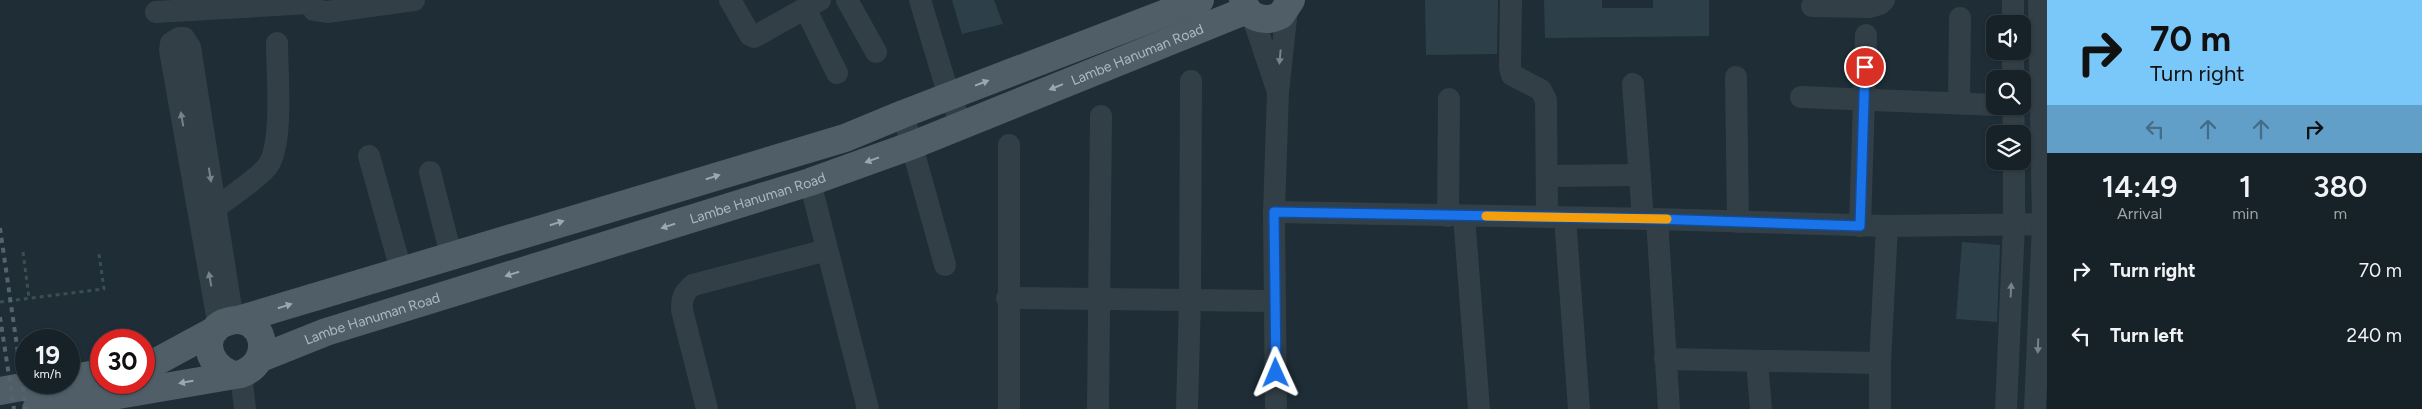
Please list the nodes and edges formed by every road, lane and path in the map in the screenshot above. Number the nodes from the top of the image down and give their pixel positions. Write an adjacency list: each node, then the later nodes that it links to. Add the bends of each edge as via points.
1 (414, 0): 10 (street, via 327,12 314,10)
2 (730, 0): 12 (street, via 754,37)
3 (847, 0): 20 (street)
4 (920, 0): 26 (street)
5 (1200, 0): 26 (main road, Lambe Hanuman Road, one-way to 5)
6 (1511, 0): 42 (street, via 1510,68 1512,75 1541,90 1546,100)
7 (1884, 0): 13 (street, via 1870,8)
8 (2013, 0): 16 (street)
9 (2039, 0): 32 (street)
10 (310, 1): 15 (street)
11 (1293, 3): 14 (main road, via 1274,19 1259,19); 25 (street, one-way to 25)
12 (813, 5): 21 (street)
13 (1812, 6)
14 (1247, 8): 25 (street); 35 (main road, Lambe Hanuman Road, one-way to 35)
15 (156, 12)
16 (2013, 15)
17 (1960, 18): 30 (street)
18 (1866, 35): 29 (street)
19 (277, 43): 44 (street, via 277,137 274,154 266,168)
20 (876, 52)
21 (837, 73)
22 (1736, 77): 49 (street)
23 (1191, 81): 63 (street)
24 (1633, 84): 41 (street)
25 (1278, 92): 45 (street)
26 (949, 96): 33 (main road, Lambe Hanuman Road); 35 (street)
27 (1801, 96): 29 (street)
28 (1449, 99): 46 (street)
29 (1864, 99): 30 (street); 52 (street)
30 (1959, 104): 31 (street)
31 (1986, 105)
32 (2044, 111): 51 (street)
33 (903, 114): 36 (street); 57 (main road, Lambe Hanuman Road, one-way to 33, via 845,138)
34 (1101, 116): 62 (street)
35 (962, 125): 36 (main road, Lambe Hanuman Road)
36 (912, 145): 43 (main road, Lambe Hanuman Road, one-way to 43); 58 (street)
37 (1008, 145): 61 (street)
38 (369, 156): 59 (street)
39 (2014, 170): 50 (street)
40 (430, 172): 57 (street)
41 (1640, 175): 42 (street); 48 (street)
42 (1548, 176): 47 (street)
43 (810, 182): 54 (street); 71 (main road, Lambe Hanuman Road, one-way to 71, via 326,332)
44 (215, 208): 66 (street); 66 (street, one-way to 44, via 170,50 170,43 179,38 184,38 190,48)
45 (1274, 212): 46 (street); 64 (street)
46 (1456, 216): 47 (street); 82 (street)
47 (1556, 217): 48 (street); 83 (street)
48 (1650, 219): 49 (street); 67 (street)
49 (1738, 222): 52 (street)
50 (2014, 224): 51 (street); 53 (street); 87 (street, one-way to 50)
51 (2045, 224): 88 (street, one-way to 88)
52 (1860, 226): 53 (street)
53 (1887, 226): 70 (street)
54 (827, 250): 76 (street, via 693,285 686,290 682,297 682,310); 77 (street)
55 (23, 252): 60 (path)
56 (100, 254): 60 (path, via 104,289)
57 (451, 255): 59 (main road, Lambe Hanuman Road)
58 (945, 265)
59 (401, 270): 66 (main road, Lambe Hanuman Road, one-way to 59)
60 (29, 298): 65 (path)
61 (1007, 298): 62 (street); 78 (street)
62 (1100, 299): 63 (street); 79 (street)
63 (1190, 300): 64 (street); 80 (street)
64 (1275, 301): 81 (street)
65 (0, 302)
66 (226, 325): 69 (main road, Lambe Hanuman Road); 71 (main road, via 254,327 259,334 262,342); 71 (main road, via 209,348 210,357 222,371)
67 (1665, 359): 68 (street); 84 (street)
68 (1757, 361): 70 (street); 85 (street)
69 (155, 362)
70 (1880, 363): 86 (street)
71 (244, 369): 74 (street); 75 (main road, Lambe Hanuman Road, one-way to 75)
72 (15, 388): 73 (main road)
73 (0, 391)
74 (248, 407)
75 (36, 409)
76 (707, 409)
77 (868, 409)
78 (1009, 409)
79 (1098, 409)
80 (1187, 409)
81 (1276, 409)
82 (1479, 409)
83 (1579, 409)
84 (1669, 409)
85 (1761, 409)
86 (1880, 409)
87 (2006, 409)
88 (2035, 409)

